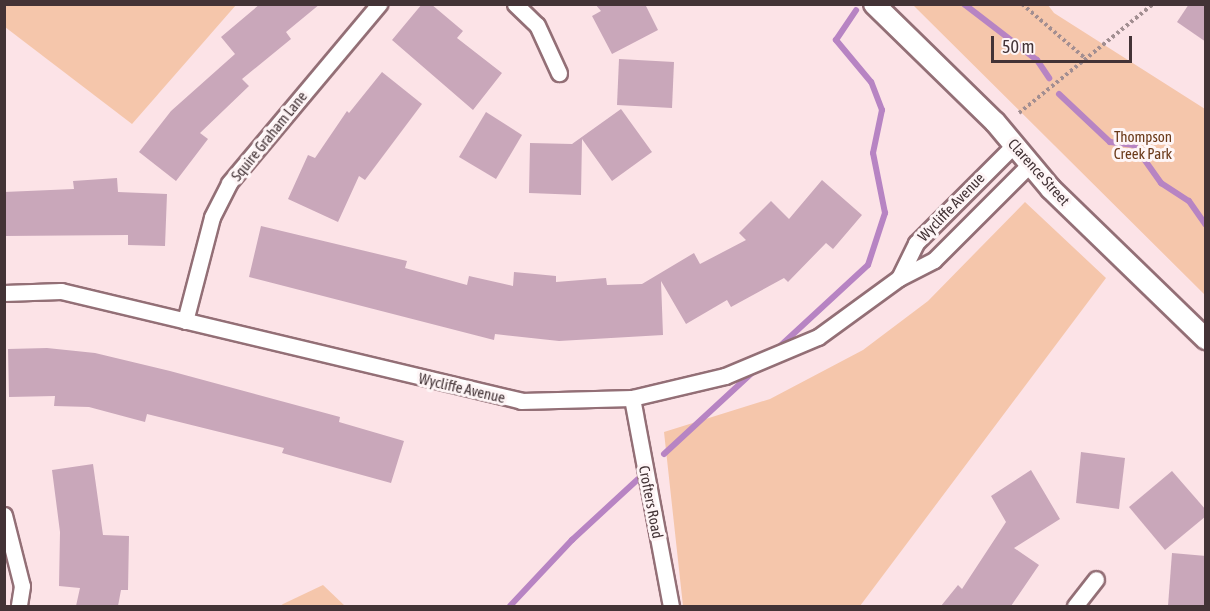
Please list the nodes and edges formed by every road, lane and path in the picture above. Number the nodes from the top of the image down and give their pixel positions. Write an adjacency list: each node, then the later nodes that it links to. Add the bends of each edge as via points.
1 (379, 4): 13 (street, Squire Graham Lane, via 229,183 212,217)
2 (515, 4): 7 (street, via 537,25)
3 (874, 4): 9 (street, Clarence Street)
4 (1022, 4): 6 (path)
5 (1153, 4): 6 (path)
6 (1086, 59): 8 (path)
7 (559, 73)
8 (1018, 113)
9 (1014, 145): 10 (street, Clarence Street); 11 (street, Wycliffe Avenue, via 916,243)
10 (1030, 164): 11 (street, Wycliffe Avenue, via 933,260); 14 (street, Clarence Street)
11 (899, 278): 15 (street, Wycliffe Avenue, via 845,320 790,351 725,376)
12 (4, 293): 13 (street, Wycliffe Avenue, via 61,291)
13 (185, 321): 15 (street, Wycliffe Avenue, via 521,401)
14 (1206, 339)
15 (632, 398): 19 (street, Crofters Road)
16 (4, 515): 18 (street, via 22,586)
17 (1096, 579): 20 (street)
18 (19, 606)
19 (671, 606)
20 (1075, 606)

